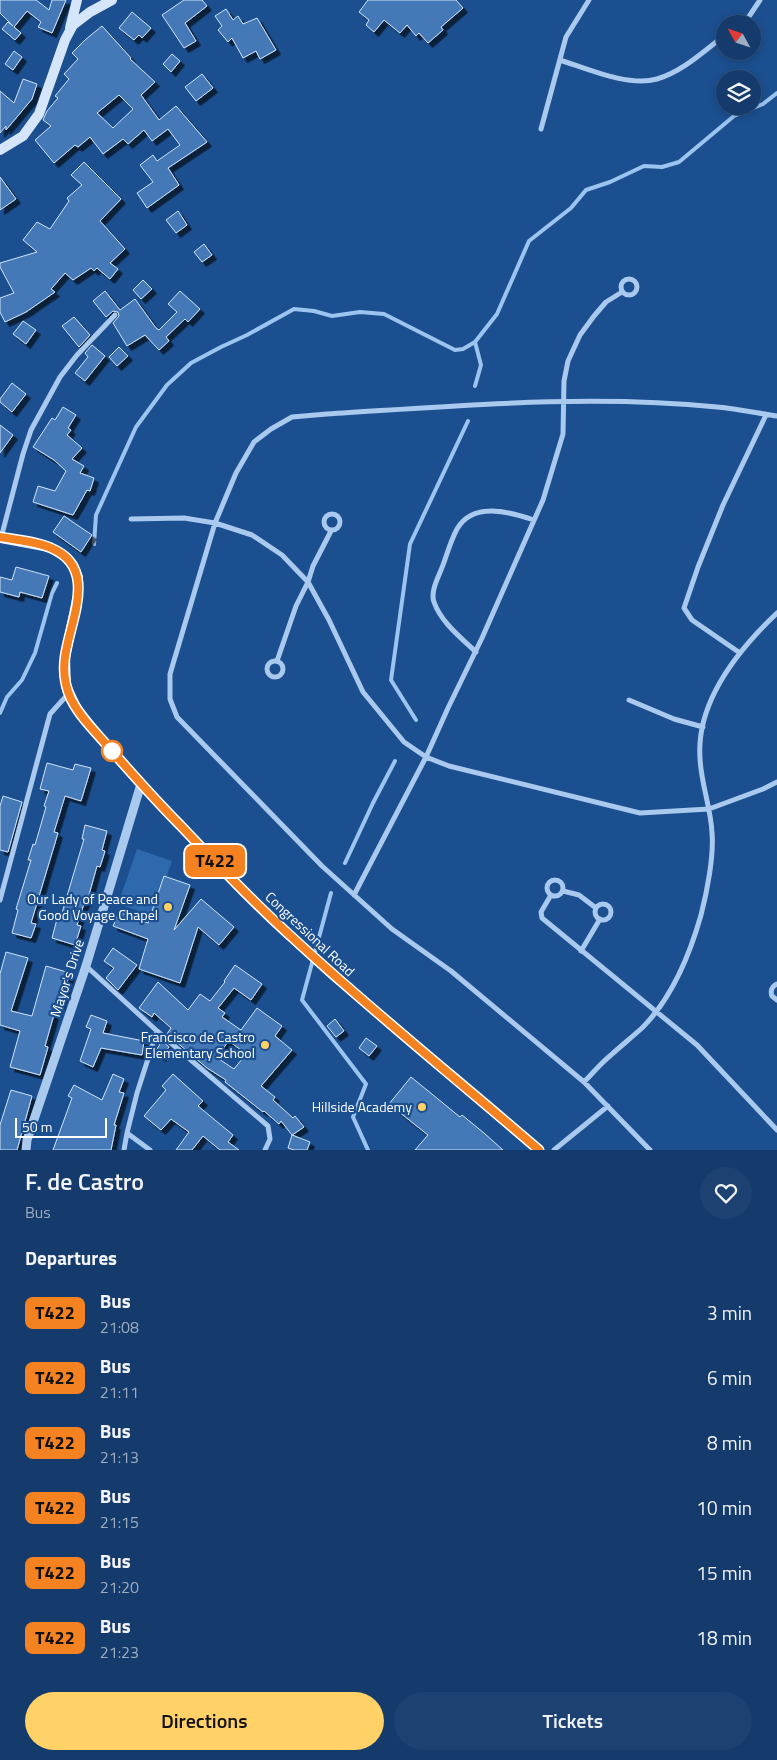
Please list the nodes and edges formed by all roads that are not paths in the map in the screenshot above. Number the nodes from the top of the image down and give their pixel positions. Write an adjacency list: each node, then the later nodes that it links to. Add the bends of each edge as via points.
1 (77, 0): 8 (main road)
2 (91, 0): 6 (main road)
3 (112, 0): 6 (main road)
4 (589, 0): 10 (street, via 566,37)
5 (760, 0): 7 (street)
6 (101, 7): 8 (main road, via 84,16)
7 (750, 15)
8 (69, 31): 12 (main road, via 39,114 23,136)
9 (716, 43): 10 (street, via 671,74 656,79 636,81 614,77)
10 (560, 60): 11 (street)
11 (541, 129)
12 (0, 150)
13 (622, 292): 15 (street, via 606,302 580,335 568,361)
14 (115, 315): 22 (street, via 60,377 31,430)
15 (564, 401): 16 (street, via 666,403); 19 (street, via 563,434); 20 (street, via 292,417 254,442 236,473)
16 (766, 414): 17 (street); 26 (street, via 723,505 684,608 692,620)
17 (777, 416)
18 (131, 519): 20 (street, via 184,518)
19 (534, 520): 25 (street); 25 (street, via 512,512 485,511 466,518 457,529 432,599 438,612)
20 (215, 523): 23 (street, via 252,535 282,555); 36 (street, via 170,674 170,699 178,717 200,742)
21 (331, 531): 23 (street)
22 (1, 538): 28 (main road, Congressional Road, via 49,546 66,557 76,571 78,596 65,657)
23 (308, 582): 27 (street, via 296,606); 31 (street, via 363,692 404,742)
24 (777, 613): 26 (street, via 756,632)
25 (476, 652): 31 (street)
26 (740, 653): 30 (street, via 715,693)
27 (278, 661)
28 (69, 693): 33 (main road, Congressional Road, via 95,732); 38 (street, via 50,714)
29 (629, 700): 30 (street, via 674,719)
30 (703, 726): 34 (street, via 700,757)
31 (426, 757): 34 (street, via 449,766 640,813); 36 (street)
32 (777, 782): 34 (street)
33 (141, 784): 42 (street, Mayor's Drive); 55 (main road, Congressional Road, via 294,940)
34 (709, 809): 45 (street, via 713,834 701,915 689,951)
35 (562, 891): 37 (street, via 556,896); 37 (street, via 560,881 552,880 546,886); 39 (street, via 579,895)
36 (354, 895): 47 (street)
37 (551, 895): 41 (street, via 541,912 542,918)
38 (0, 900)
39 (596, 908): 40 (street, via 595,913); 40 (street, via 603,903 612,910 608,919)
40 (600, 919): 41 (street)
41 (581, 951): 45 (street)
42 (86, 966): 46 (street); 51 (street, Mayor's Drive)
43 (777, 984): 44 (street, via 771,991)
44 (777, 1000)
45 (656, 1012): 47 (street); 49 (street, via 697,1045)
46 (157, 1031): 50 (street); 54 (street, via 268,1126 270,1139)
47 (584, 1082): 48 (street)
48 (608, 1106): 56 (street); 57 (street)
49 (777, 1130)
50 (127, 1132): 52 (street); 53 (street)
51 (26, 1150)
52 (124, 1150)
53 (150, 1150)
54 (265, 1150)
55 (539, 1150)
56 (554, 1150)
57 (650, 1150)

